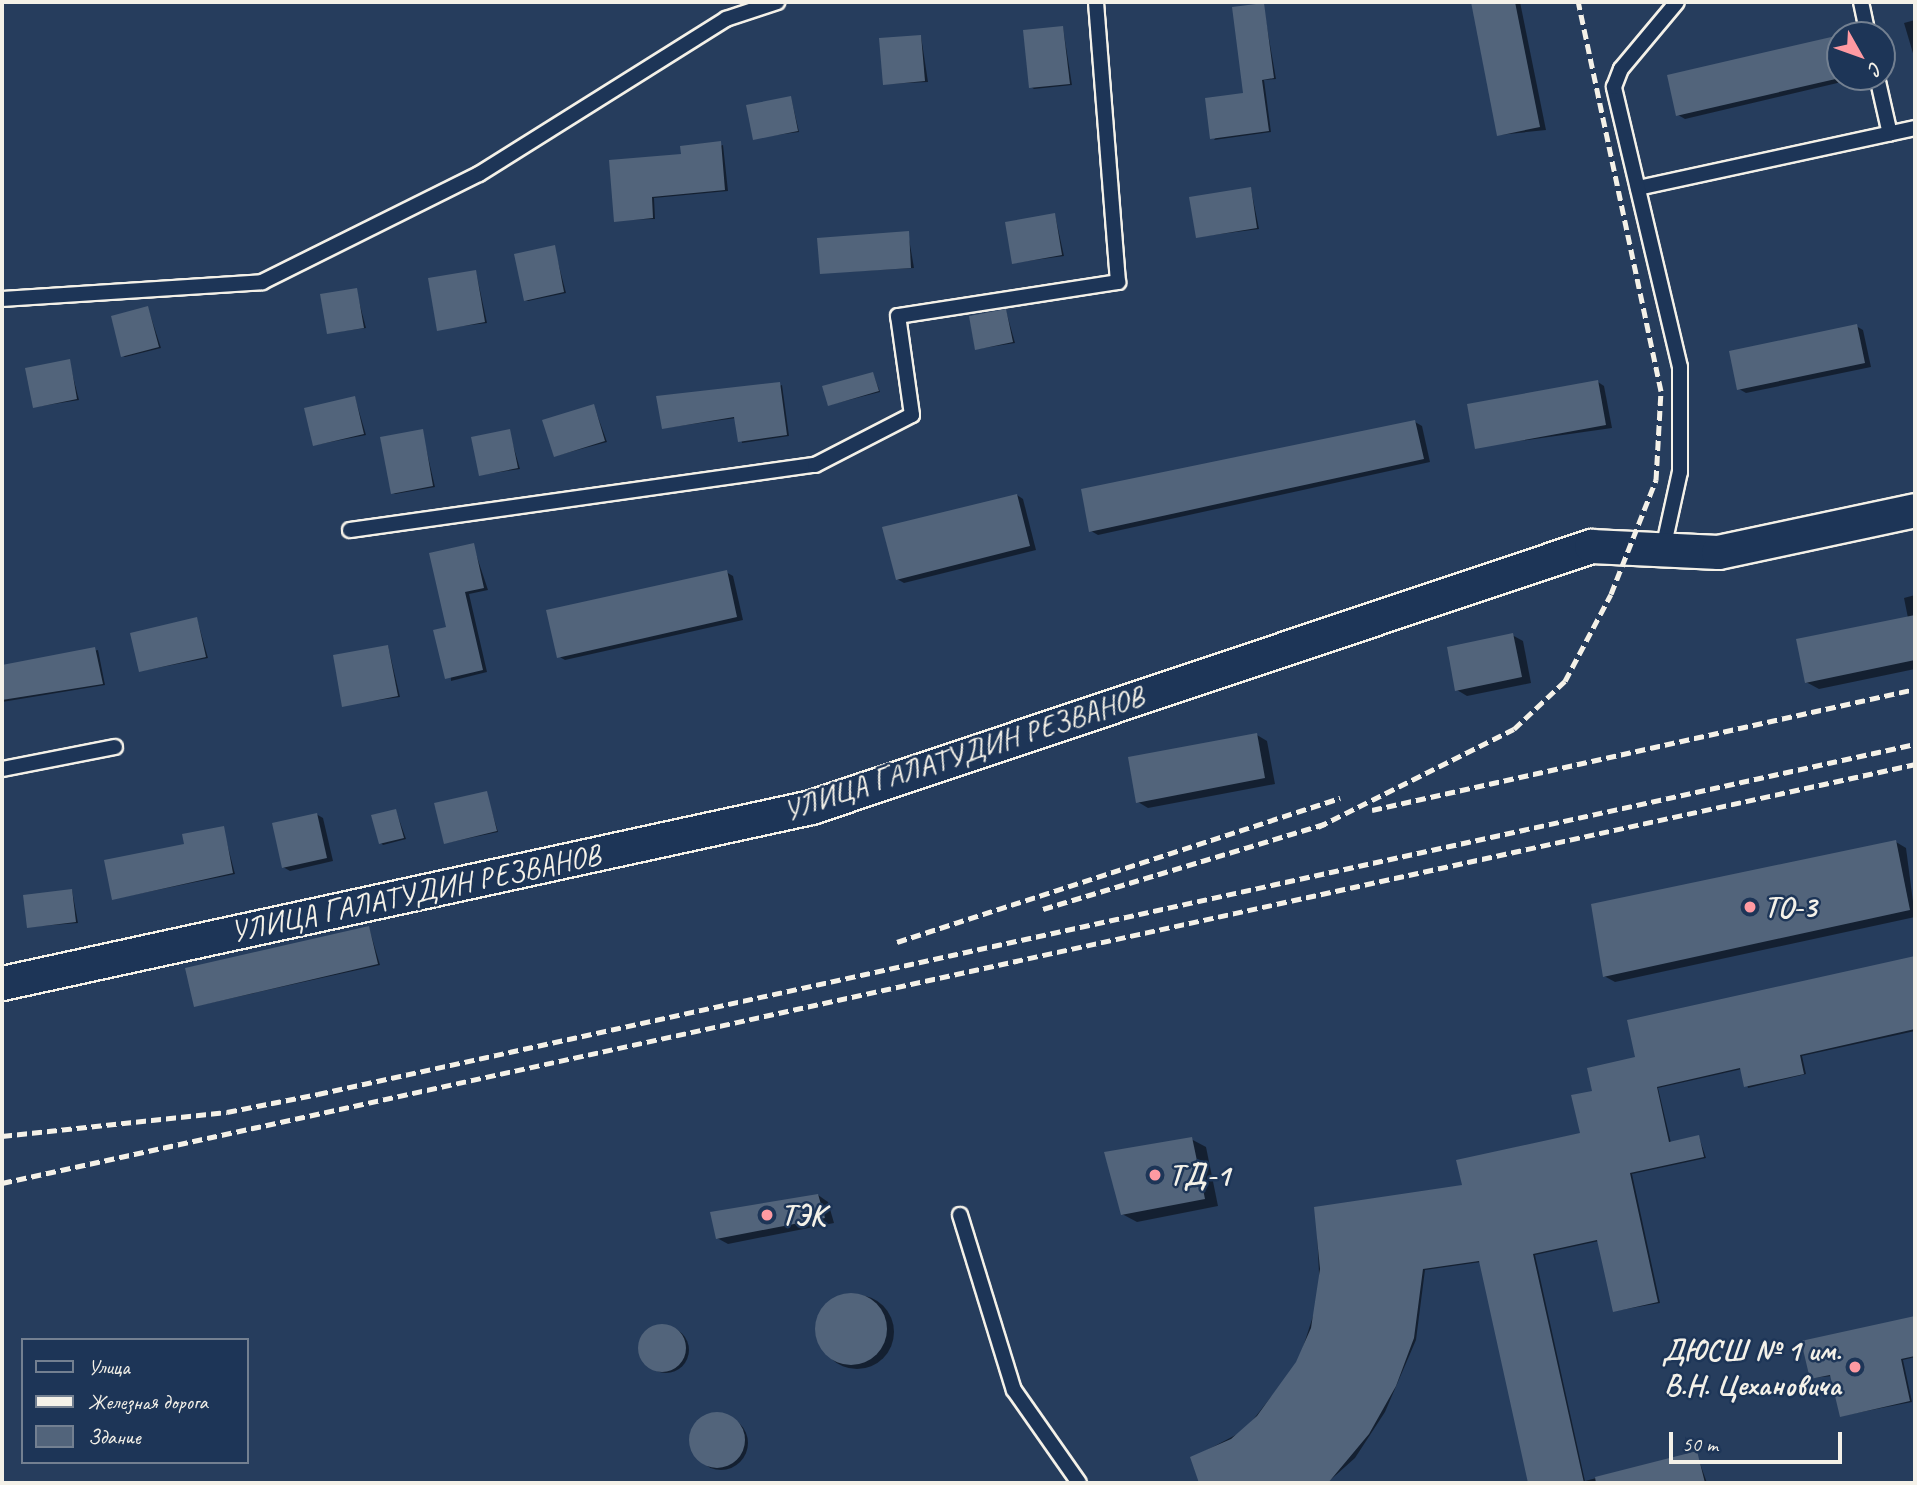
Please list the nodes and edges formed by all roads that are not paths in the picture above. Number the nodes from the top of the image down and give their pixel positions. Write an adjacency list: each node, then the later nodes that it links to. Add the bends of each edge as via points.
1 (777, 2): 10 (lane, via 726,19 479,174 262,282)
2 (1096, 2): 12 (lane, via 1118,282 898,316 912,415 815,465)
3 (1677, 2): 9 (lane, via 1621,69 1614,88)
4 (1861, 2): 5 (lane)
5 (1865, 21)
6 (1880, 91): 8 (lane)
7 (1915, 128): 8 (lane)
8 (1890, 134): 9 (lane)
9 (1638, 188): 13 (lane, via 1680,367 1680,472)
10 (2, 299)
11 (1915, 510): 13 (street, УЛИЦА ГАЛАТУДИН РЕЗВАНОВ, via 1718,552)
12 (349, 530)
13 (1663, 549): 16 (street, УЛИЦА ГАЛАТУДИН РЕЗВАНОВ, via 1591,546 811,807)
14 (115, 747): 15 (lane)
15 (2, 769)
16 (2, 984)
17 (960, 1215): 18 (lane, via 1014,1390)
18 (1079, 1483)

